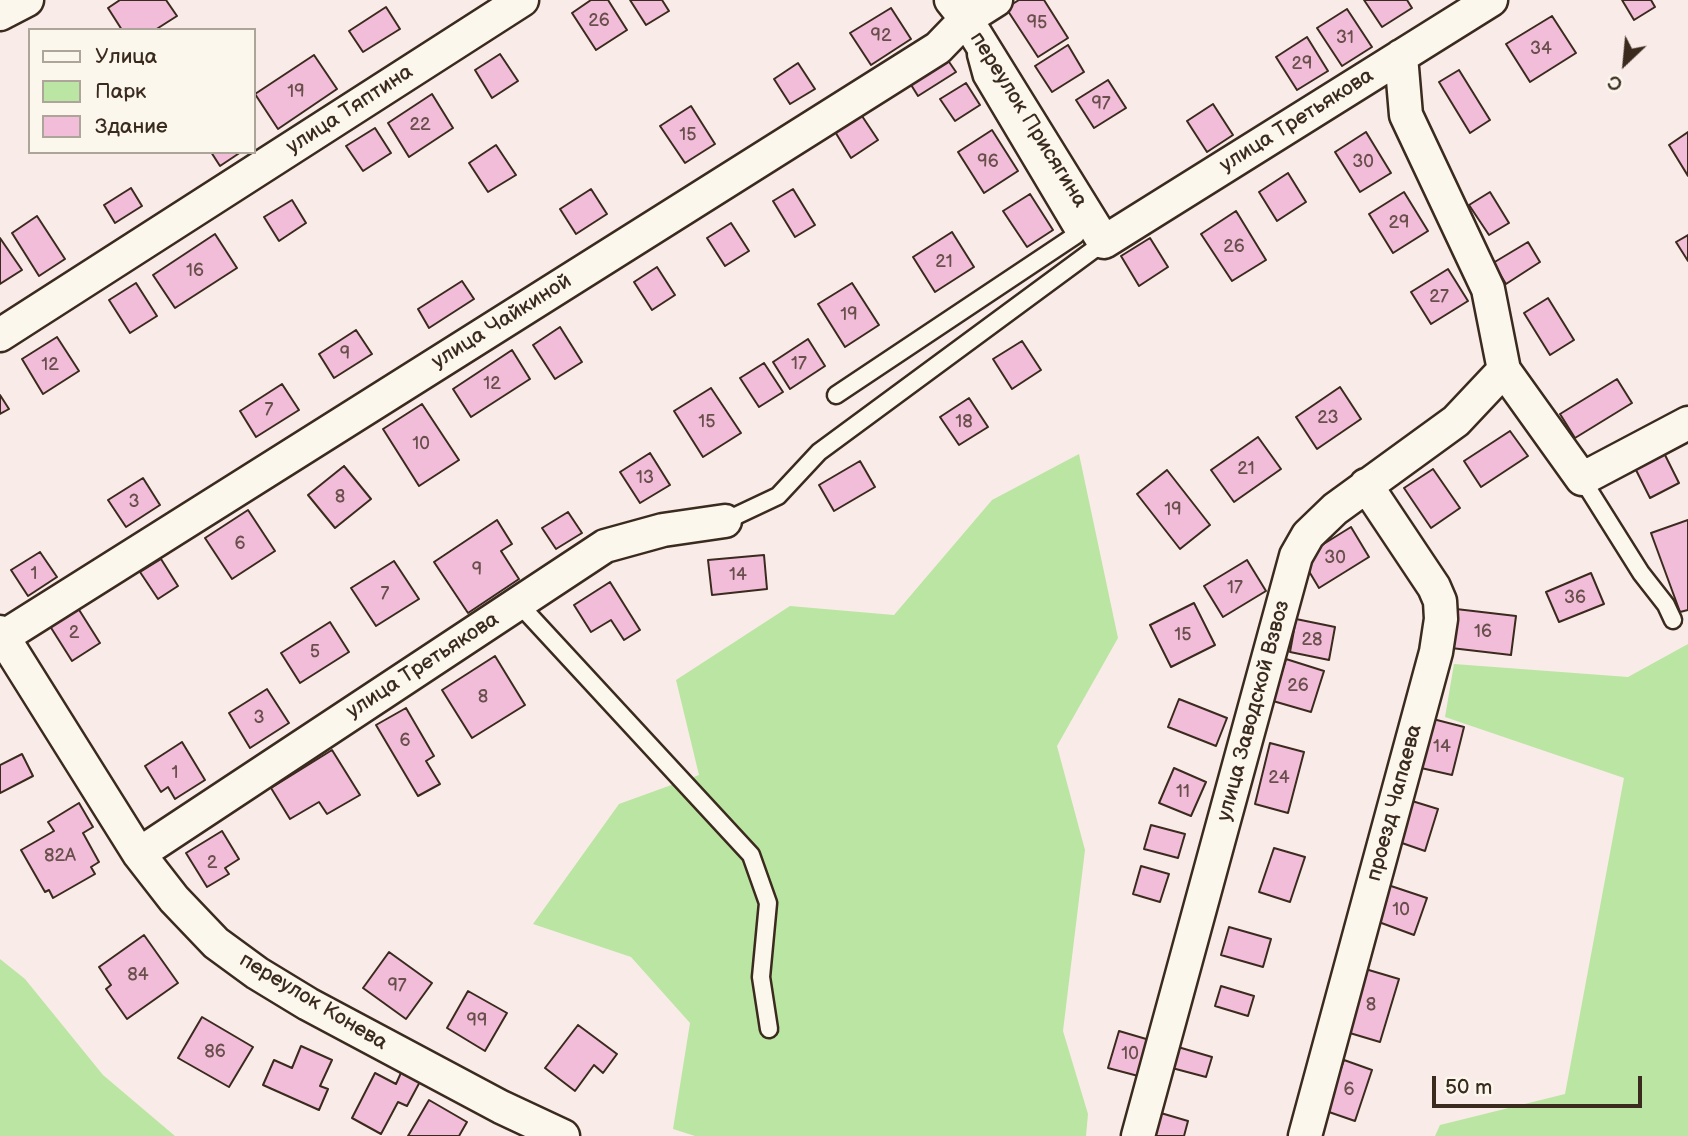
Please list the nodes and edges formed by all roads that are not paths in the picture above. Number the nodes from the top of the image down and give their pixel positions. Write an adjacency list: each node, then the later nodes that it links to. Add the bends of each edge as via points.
1 (27, 0): 6 (street)
2 (522, 0): 9 (street, улица Тяптина)
3 (996, 0): 5 (street, улица Чайкиной)
4 (1491, 0): 7 (street, улица Третьякова)
5 (958, 10): 8 (street, переулок Присягина); 11 (lane, via 982,77 1076,235); 18 (street, улица Чайкиной, via 938,48)
6 (0, 14)
7 (1401, 56): 8 (street, улица Третьякова); 10 (street, via 1406,116 1488,289)
8 (1104, 242): 15 (lane, via 819,452 778,496)
9 (0, 334)
10 (1504, 370): 13 (street); 14 (street, улица Заводской Взвоз, via 1456,421)
11 (836, 395)
12 (1688, 423): 13 (street)
13 (1582, 479): 17 (lane)
14 (1366, 485): 22 (street, улица Заводской Взвоз, via 1308,535 1296,556); 23 (street, проезд Чапаева, via 1434,587 1441,619 1436,652)
15 (725, 522): 16 (street, улица Третьякова, via 663,530 605,546)
16 (519, 604): 19 (street, улица Третьякова); 20 (lane, via 751,855 768,903 761,977)
17 (1673, 620)
18 (2, 635): 19 (street, переулок Конева)
19 (139, 853): 21 (street, переулок Конева, via 216,943 257,974)
20 (769, 1029)
21 (563, 1136)
22 (1138, 1136)
23 (1305, 1136)

